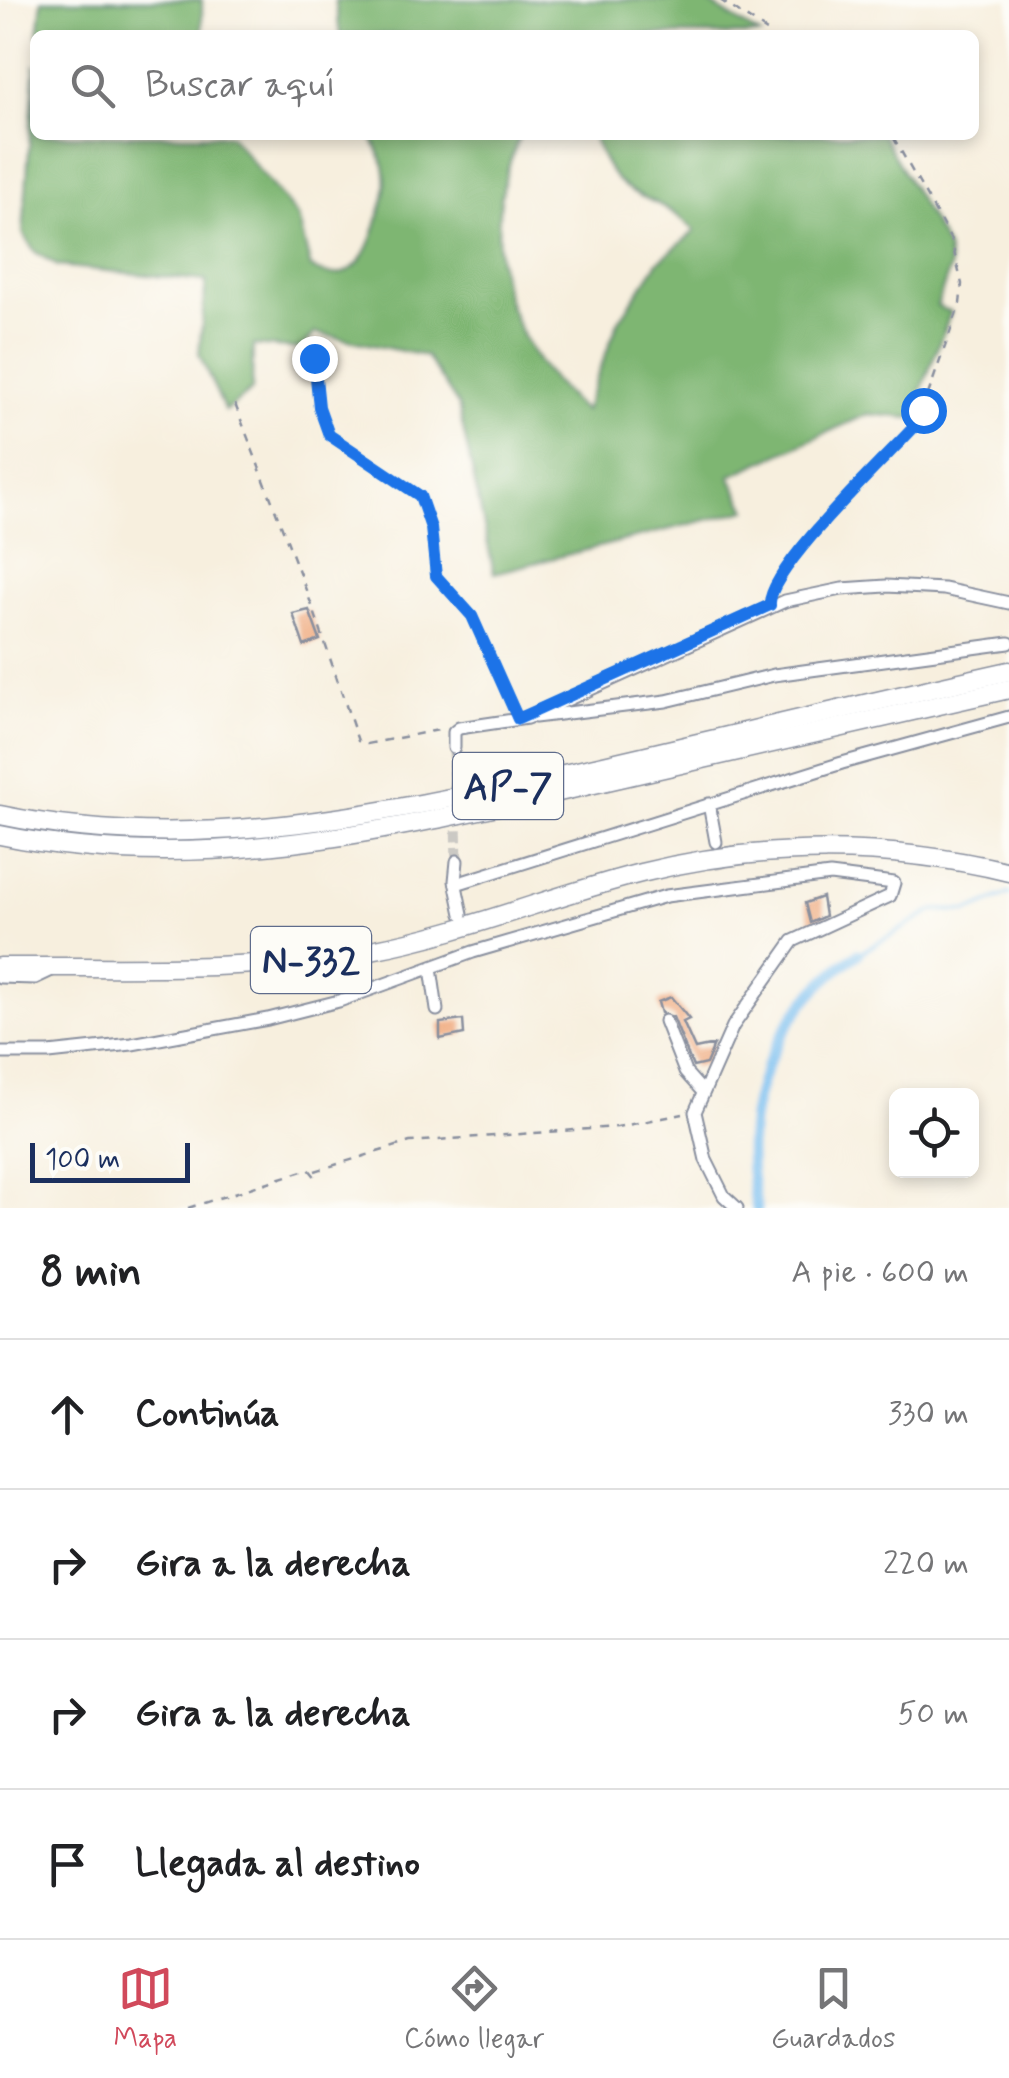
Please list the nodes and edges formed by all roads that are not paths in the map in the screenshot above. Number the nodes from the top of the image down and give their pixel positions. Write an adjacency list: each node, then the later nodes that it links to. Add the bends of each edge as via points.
1 (1009, 603): 6 (street, via 886,586 770,605)
2 (1009, 643): 6 (street)
3 (1009, 671): 9 (highway, AP-7, via 439,802 285,828 140,833)
4 (1009, 689): 10 (highway, AP-7, via 348,838 183,852)
5 (1009, 716): 8 (street)
6 (524, 718): 7 (street, via 454,732)
7 (454, 748)
8 (709, 804): 11 (street); 15 (street)
9 (0, 815)
10 (0, 835)
11 (716, 842)
12 (458, 861): 15 (street)
13 (1009, 863): 16 (highway, via 905,846 783,844 684,856 587,880)
14 (1009, 872): 16 (highway, N-332, via 901,854 767,853 641,873)
15 (456, 884): 17 (street)
16 (555, 899): 19 (highway, N-332, via 407,943 304,961)
17 (462, 914)
18 (0, 967): 19 (highway, N-332)
19 (59, 967): 21 (street, via 35,978)
20 (431, 968): 22 (street); 24 (street, via 268,1019 132,1044); 25 (street, via 471,946 722,879 830,875 890,882 895,890 788,946 747,1002)
21 (0, 977)
22 (437, 1010)
23 (665, 1021): 25 (street, via 685,1072)
24 (0, 1053)
25 (702, 1091): 26 (street, via 695,1114 706,1160)
26 (737, 1208)

